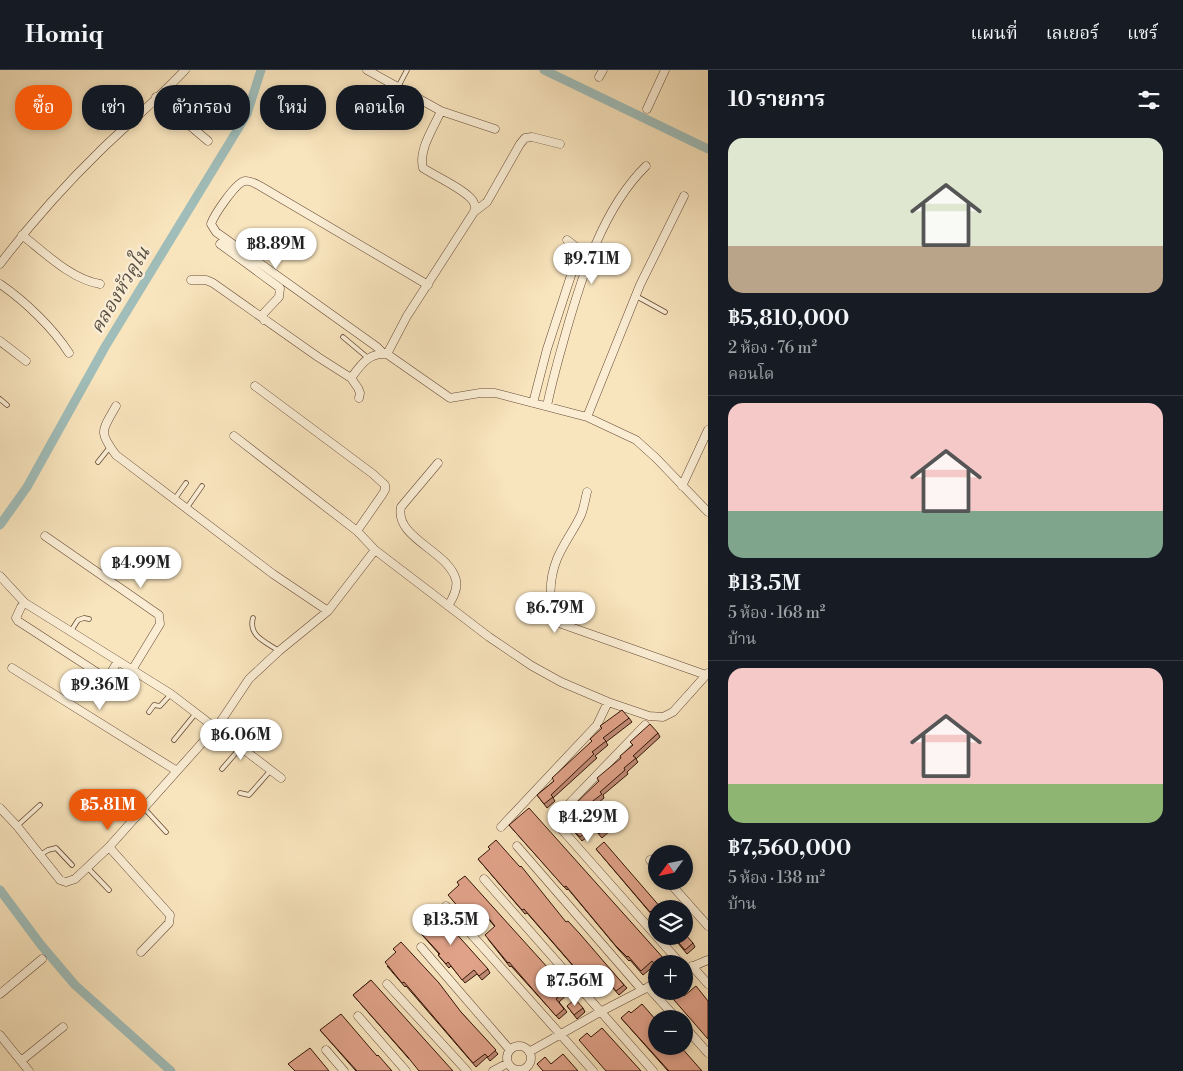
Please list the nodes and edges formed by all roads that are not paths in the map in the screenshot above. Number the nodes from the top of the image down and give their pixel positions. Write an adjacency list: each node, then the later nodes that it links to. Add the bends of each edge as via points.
1 (185, 70): 5 (street)
2 (367, 70): 6 (street)
3 (407, 70): 7 (lane)
4 (665, 70): 10 (street)
5 (171, 85)
6 (394, 85)
7 (399, 85)
8 (154, 99): 19 (street, via 56,196)
9 (424, 102): 11 (street)
10 (647, 109)
11 (441, 111): 12 (street); 18 (street, via 426,146 423,168 471,199)
12 (495, 129)
13 (195, 130): 14 (street)
14 (208, 141)
15 (560, 144): 18 (street, via 528,136 524,138 487,202)
16 (646, 166): 43 (street, via 626,188 594,248 554,372)
17 (684, 196): 27 (street)
18 (474, 212): 26 (street)
19 (22, 235): 22 (street); 25 (street, via 76,276 86,282)
20 (567, 240): 40 (street, via 576,247 577,257)
21 (220, 244): 29 (street, via 280,288 278,297 263,314)
22 (0, 264)
23 (191, 280): 29 (street, via 213,283)
24 (0, 284): 32 (street, via 43,322)
25 (100, 284)
26 (428, 285): 33 (street); 33 (street, via 250,181 238,186 216,213 211,224 216,232)
27 (636, 296): 28 (lane); 44 (street)
28 (666, 312)
29 (264, 320): 36 (street)
30 (343, 337): 34 (lane)
31 (0, 341): 35 (street)
32 (69, 353)
33 (385, 354): 34 (street); 40 (street, via 450,398 487,392)
34 (368, 358): 36 (street)
35 (26, 362)
36 (350, 378): 38 (street, via 358,388)
37 (255, 386): 57 (street, via 385,485 382,495)
38 (359, 398)
39 (0, 399): 41 (lane)
40 (532, 402): 43 (street)
41 (7, 405)
42 (116, 406): 47 (street, via 103,432)
43 (547, 406): 44 (street)
44 (588, 417): 52 (street, via 636,440)
45 (708, 430): 52 (street)
46 (234, 436): 57 (street)
47 (110, 446): 48 (lane); 54 (street, via 116,455)
48 (98, 462)
49 (438, 463): 62 (street, via 400,512 403,525 452,571 456,588)
50 (186, 483): 54 (lane)
51 (202, 486): 55 (lane)
52 (682, 486): 56 (street)
53 (587, 492): 71 (street, via 582,513 556,560 551,598 555,619)
54 (174, 500): 55 (street)
55 (186, 508): 63 (street)
56 (708, 512)
57 (357, 531): 59 (street)
58 (45, 536): 70 (street, via 158,615 160,624)
59 (375, 550): 62 (street); 63 (street)
60 (0, 576): 61 (street)
61 (25, 603): 66 (street); 72 (street, via 16,618 18,621)
62 (448, 606): 75 (street, via 532,666)
63 (328, 612): 67 (street)
64 (253, 618): 67 (lane, via 253,632)
65 (89, 620): 66 (lane, via 78,620)
66 (71, 631): 68 (street)
67 (279, 651): 79 (street, via 245,684)
68 (118, 661): 70 (street); 73 (street, via 102,687)
69 (12, 668): 84 (street)
70 (132, 670): 74 (street)
71 (707, 674): 75 (street, via 672,712 663,717 649,716)
72 (100, 676)
73 (91, 683)
74 (171, 694): 76 (lane); 77 (street)
75 (608, 702): 91 (street, via 596,725)
76 (149, 712)
77 (196, 713): 79 (street); 80 (lane)
78 (645, 725): 105 (street, via 556,820)
79 (215, 728): 81 (street); 84 (street)
80 (174, 740)
81 (241, 747): 82 (lane); 83 (street)
82 (222, 768)
83 (271, 770): 85 (street); 86 (lane, via 249,795)
84 (177, 771): 88 (street)
85 (281, 778)
86 (240, 793)
87 (40, 805): 90 (lane)
88 (143, 807): 92 (lane); 94 (street)
89 (1, 811): 90 (street)
90 (17, 826): 95 (street)
91 (501, 827)
92 (166, 832)
93 (517, 846): 113 (street)
94 (108, 847): 97 (street); 104 (street, via 170,915 169,923)
95 (40, 855): 96 (lane, via 56,848); 97 (street, via 60,880 66,882)
96 (72, 865)
97 (87, 867): 99 (lane)
98 (484, 879): 116 (street)
99 (109, 890)
100 (676, 890): 102 (street)
101 (446, 906): 119 (street)
102 (708, 926)
103 (421, 947): 123 (street)
104 (141, 952)
105 (674, 955)
106 (42, 960): 114 (street)
107 (708, 960): 108 (street)
108 (693, 965)
109 (693, 973): 111 (street)
110 (387, 984): 132 (street)
111 (708, 984)
112 (648, 987): 113 (street)
113 (645, 988): 115 (street); 116 (street)
114 (0, 994)
115 (668, 1010)
116 (600, 1012): 119 (street); 135 (street)
117 (358, 1016): 131 (street)
118 (62, 1027): 126 (street)
119 (560, 1034): 124 (street); 134 (street)
120 (0, 1035): 126 (street)
121 (693, 1036): 125 (street)
122 (326, 1050): 130 (street)
123 (510, 1050): 124 (street, via 517,1046); 127 (street)
124 (529, 1052): 128 (street)
125 (708, 1053)
126 (21, 1061): 129 (street)
127 (508, 1063): 128 (street, via 516,1069); 133 (street)
128 (527, 1069)
129 (29, 1071)
130 (344, 1071)
131 (406, 1071)
132 (467, 1071)
133 (494, 1071)
134 (593, 1071)
135 (653, 1071)

